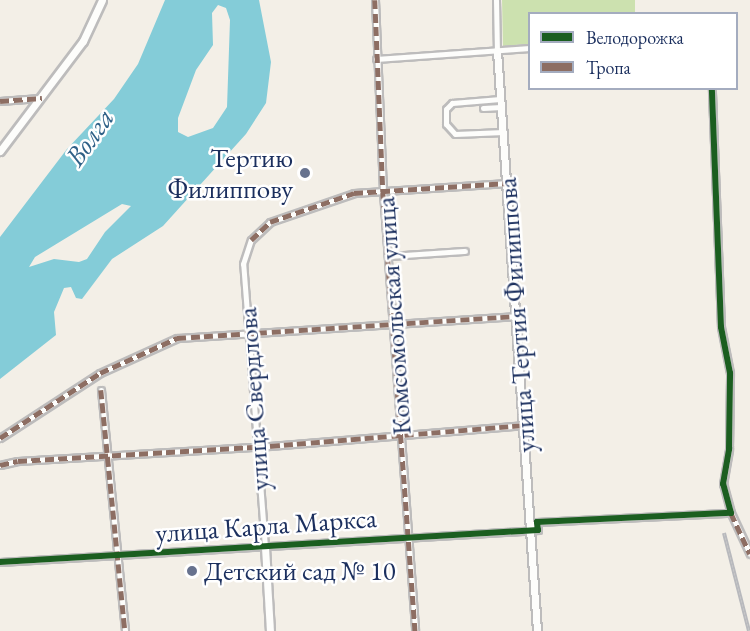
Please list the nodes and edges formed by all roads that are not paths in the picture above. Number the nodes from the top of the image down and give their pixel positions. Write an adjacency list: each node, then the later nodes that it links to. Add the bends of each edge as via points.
1 (102, 0): 8 (street, via 83,41)
2 (375, 0): 6 (street, Комсомольская улица)
3 (496, 0): 5 (street, улица Тертия Филиппова)
4 (528, 48): 5 (street)
5 (497, 51): 6 (street); 9 (street, улица Тертия Филиппова)
6 (376, 59): 16 (street, Комсомольская улица)
7 (712, 90): 29 (street, via 721,327 730,373 729,449 723,484)
8 (42, 98): 10 (street); 14 (street)
9 (500, 99): 11 (street, улица Тертия Филиппова); 13 (street, via 452,103 446,109 446,124 455,134)
10 (0, 101)
11 (501, 107): 12 (street); 13 (street, улица Тертия Филиппова)
12 (483, 108)
13 (504, 132): 15 (street, улица Тертия Филиппова)
14 (0, 151)
15 (508, 183): 16 (street); 19 (street, улица Тертия Филиппова)
16 (384, 192): 18 (street, Комсомольская улица); 21 (street, улица Свердлова, via 354,193 270,222 251,240 243,264)
17 (465, 251): 18 (street)
18 (388, 256): 20 (street, Комсомольская улица)
19 (515, 316): 20 (street); 23 (street, улица Тертия Филиппова)
20 (393, 324): 21 (street); 24 (street, Комсомольская улица)
21 (248, 334): 25 (street, via 177,338 100,373); 26 (street, улица Свердлова)
22 (101, 390): 27 (street)
23 (523, 425): 24 (street); 30 (street, улица Тертия Филиппова)
24 (402, 433): 26 (street); 33 (street, Комсомольская улица)
25 (0, 438)
26 (256, 447): 27 (street); 34 (street, улица Свердлова)
27 (107, 454): 28 (street, via 18,460); 36 (street)
28 (0, 465)
29 (731, 513): 30 (street, улица Карла Маркса, via 537,522); 31 (street)
30 (533, 530): 33 (street, улица Карла Маркса); 41 (street, улица Тертия Филиппова)
31 (740, 530): 32 (street); 35 (street)
32 (750, 534)
33 (408, 536): 34 (street, улица Карла Маркса); 40 (street, Комсомольская улица)
34 (265, 547): 36 (street, улица Карла Маркса); 39 (street, улица Свердлова)
35 (750, 554)
36 (116, 557): 37 (street, улица Карла Маркса); 38 (street, via 123,580)
37 (0, 562)
38 (125, 631)
39 (270, 631)
40 (415, 631)
41 (537, 631)

